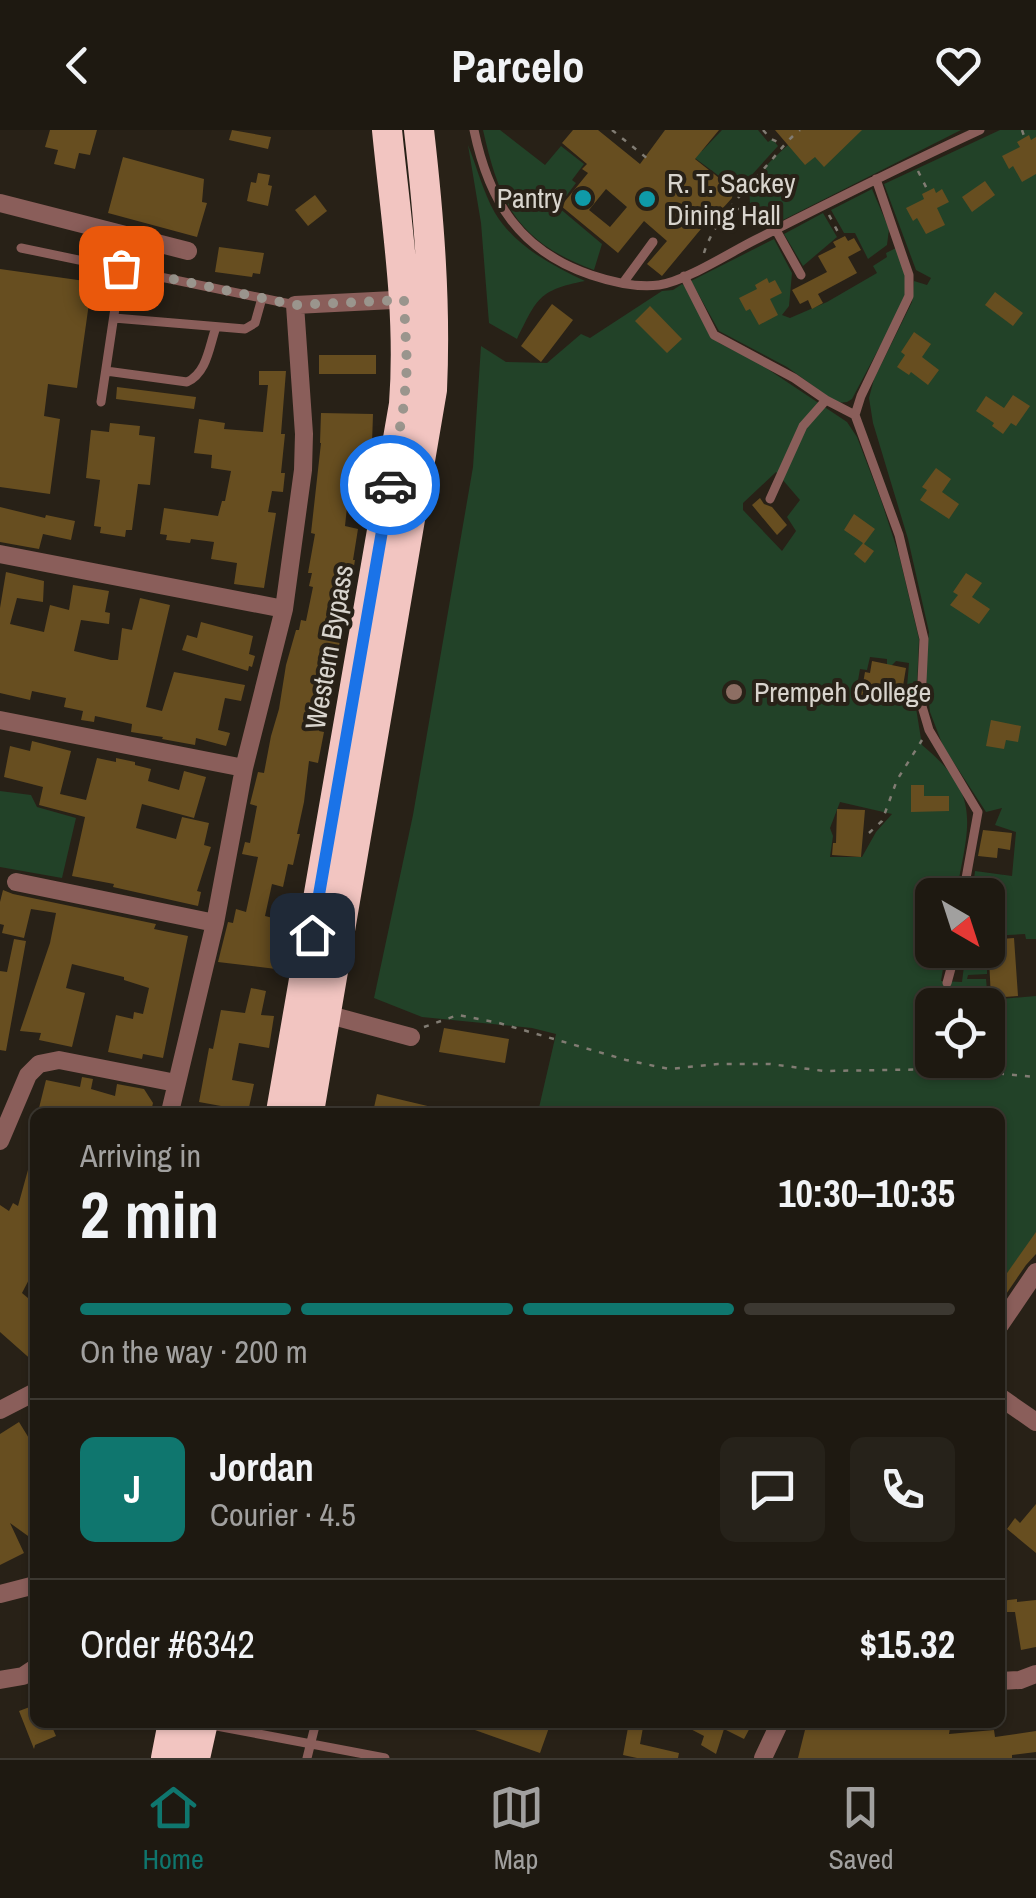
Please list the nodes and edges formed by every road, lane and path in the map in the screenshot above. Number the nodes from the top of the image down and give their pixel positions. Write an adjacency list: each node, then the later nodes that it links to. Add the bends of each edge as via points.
1 (386, 130): 29 (highway, Western Bypass)
2 (420, 130): 29 (highway, Western Bypass, via 429,216)
3 (474, 130): 27 (lane, via 495,196 522,235 568,267)
4 (612, 130): 11 (path)
5 (763, 130): 10 (path)
6 (800, 130): 10 (path)
7 (1022, 130): 9 (path)
8 (974, 131): 12 (lane)
9 (1024, 136)
10 (783, 145): 17 (path)
11 (648, 158)
12 (914, 161): 13 (lane); 14 (path)
13 (876, 179): 16 (lane); 36 (lane, via 909,275 908,296)
14 (927, 189)
15 (0, 203): 22 (street)
16 (824, 205): 18 (lane); 19 (path)
17 (732, 208): 18 (path); 24 (path, via 708,240)
18 (776, 230): 24 (lane); 25 (lane)
19 (840, 236)
20 (653, 242): 27 (lane)
21 (22, 248): 23 (lane)
22 (188, 250)
23 (121, 268): 28 (lane); 31 (lane)
24 (699, 269): 26 (lane)
25 (801, 275)
26 (684, 276): 27 (lane, via 662,285); 34 (lane, via 714,335)
27 (622, 282)
28 (262, 298): 30 (lane); 32 (lane, via 252,327)
29 (418, 299): 30 (street); 49 (highway, Western Bypass, via 434,344 432,390); 56 (highway, Western Bypass)
30 (295, 305): 39 (street, via 303,470)
31 (114, 318): 32 (lane); 33 (lane)
32 (216, 327): 33 (lane, via 192,380)
33 (106, 371): 35 (lane)
34 (826, 400): 36 (lane); 37 (lane, via 803,426)
35 (102, 402)
36 (855, 415): 41 (lane, via 899,535 924,639 921,703)
37 (770, 499)
38 (0, 554): 39 (street)
39 (284, 609): 42 (street)
40 (0, 720): 42 (street)
41 (929, 730): 43 (path, via 897,780 882,821); 44 (lane, via 978,812)
42 (244, 768): 46 (street)
43 (869, 833)
44 (966, 878)
45 (16, 882): 46 (street)
46 (214, 923): 54 (street)
47 (951, 968): 48 (lane)
48 (947, 983)
49 (326, 1014): 50 (street); 57 (highway, Western Bypass)
50 (412, 1037): 51 (path, via 458,1015 669,1068)
51 (915, 1069)
52 (1005, 1075): 53 (path)
53 (1036, 1077)
54 (176, 1083): 55 (street); 58 (street, via 60,1060 39,1064)
55 (171, 1108)
56 (282, 1108)
57 (309, 1108)
58 (0, 1141)
59 (1036, 1272): 60 (street)
60 (1005, 1318)
61 (30, 1395): 63 (street)
62 (1005, 1400): 64 (street)
63 (0, 1410)
64 (1036, 1422)
65 (30, 1585): 66 (street)
66 (0, 1594)
67 (30, 1672): 69 (street)
68 (1036, 1674): 70 (street)
69 (0, 1680)
70 (1005, 1681)
71 (314, 1728): 74 (lane)
72 (777, 1728): 77 (street)
73 (186, 1741): 74 (lane)
74 (310, 1743): 75 (lane); 76 (lane)
75 (306, 1758)
76 (385, 1758)
77 (763, 1758)

